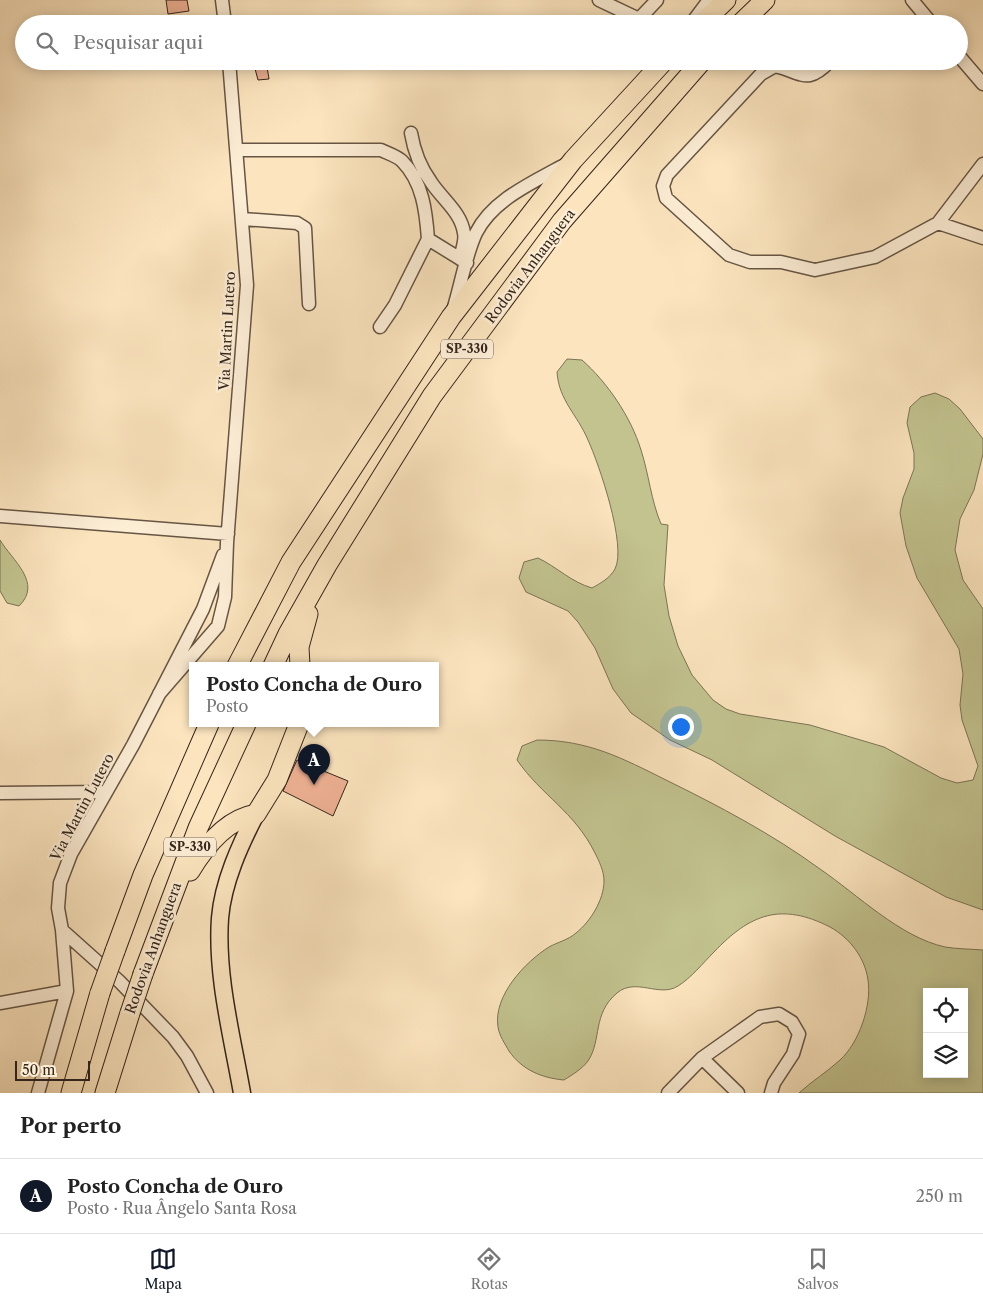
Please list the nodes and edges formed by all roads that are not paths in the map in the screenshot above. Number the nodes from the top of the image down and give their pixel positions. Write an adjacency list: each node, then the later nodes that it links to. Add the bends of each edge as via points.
1 (222, 0): 8 (street)
2 (599, 0): 9 (street)
3 (657, 0): 10 (street)
4 (709, 0): 11 (street)
5 (726, 0): 12 (highway)
6 (765, 0): 13 (highway)
7 (912, 0): 14 (street)
8 (224, 15)
9 (632, 15)
10 (642, 15)
11 (698, 15)
12 (710, 15)
13 (749, 15)
14 (924, 15)
15 (968, 66): 22 (street)
16 (231, 70): 24 (street, Via Martin Lutero)
17 (656, 70): 25 (highway, SP-330)
18 (694, 70): 38 (highway, Rodovia Anhanguera / SP-330, via 562,222 432,396)
19 (768, 70): 29 (street, via 667,175 663,186 666,198 729,255 750,262 781,262 815,270 876,257)
20 (787, 70): 21 (street, via 805,76 818,74)
21 (822, 70)
22 (983, 84)
23 (411, 133): 32 (street, via 421,166 460,217 465,234)
24 (238, 150): 28 (street, Via Martin Lutero); 31 (street, via 381,150 401,160 415,180 426,208)
25 (573, 160): 32 (street, via 515,192 489,214); 34 (highway, SP-330)
26 (983, 164): 27 (street)
27 (977, 181): 29 (street)
28 (243, 219): 33 (street, via 297,223 305,228); 37 (street, Via Martin Lutero, via 247,285)
29 (938, 223): 30 (street)
30 (983, 238)
31 (428, 239): 32 (street); 35 (street, via 395,306)
32 (463, 261): 34 (street)
33 (309, 304)
34 (451, 317): 41 (highway, SP-330, via 291,562)
35 (380, 327)
36 (0, 516): 37 (street)
37 (228, 538): 39 (street, Via Martin Lutero); 40 (street, Via Martin Lutero, via 226,597)
38 (327, 565): 42 (highway, Rodovia Anhanguera / SP-330); 43 (highway, via 303,625)
39 (202, 613): 40 (street, via 207,624); 44 (street, Via Martin Lutero)
40 (220, 622): 44 (street, Via Martin Lutero)
41 (239, 662)
42 (275, 662)
43 (300, 662)
44 (159, 694): 49 (street, Via Martin Lutero)
45 (208, 727): 57 (highway, SP-330, bridge, via 142,875 100,992)
46 (245, 727): 51 (highway, Rodovia Anhanguera / SP-330, via 198,828)
47 (298, 727): 50 (highway, via 277,780)
48 (0, 792): 49 (street)
49 (106, 792): 52 (street, Via Martin Lutero, via 71,854 60,883 58,908)
50 (256, 814): 51 (highway, via 237,819 213,840 201,853); 60 (main road, via 235,860 220,917 221,961)
51 (165, 912): 58 (highway, Rodovia Anhanguera / SP-330, bridge)
52 (62, 930): 53 (street, Via Martin Lutero); 59 (street, via 120,981 173,1037)
53 (67, 991): 54 (street); 56 (street)
54 (0, 1004)
55 (702, 1058): 61 (street); 62 (street); 63 (street, via 760,1017 779,1014 792,1022 799,1034 793,1054 774,1083)
56 (38, 1093)
57 (71, 1093)
58 (105, 1093)
59 (207, 1093)
60 (242, 1093)
61 (668, 1093)
62 (738, 1093)
63 (772, 1093)

